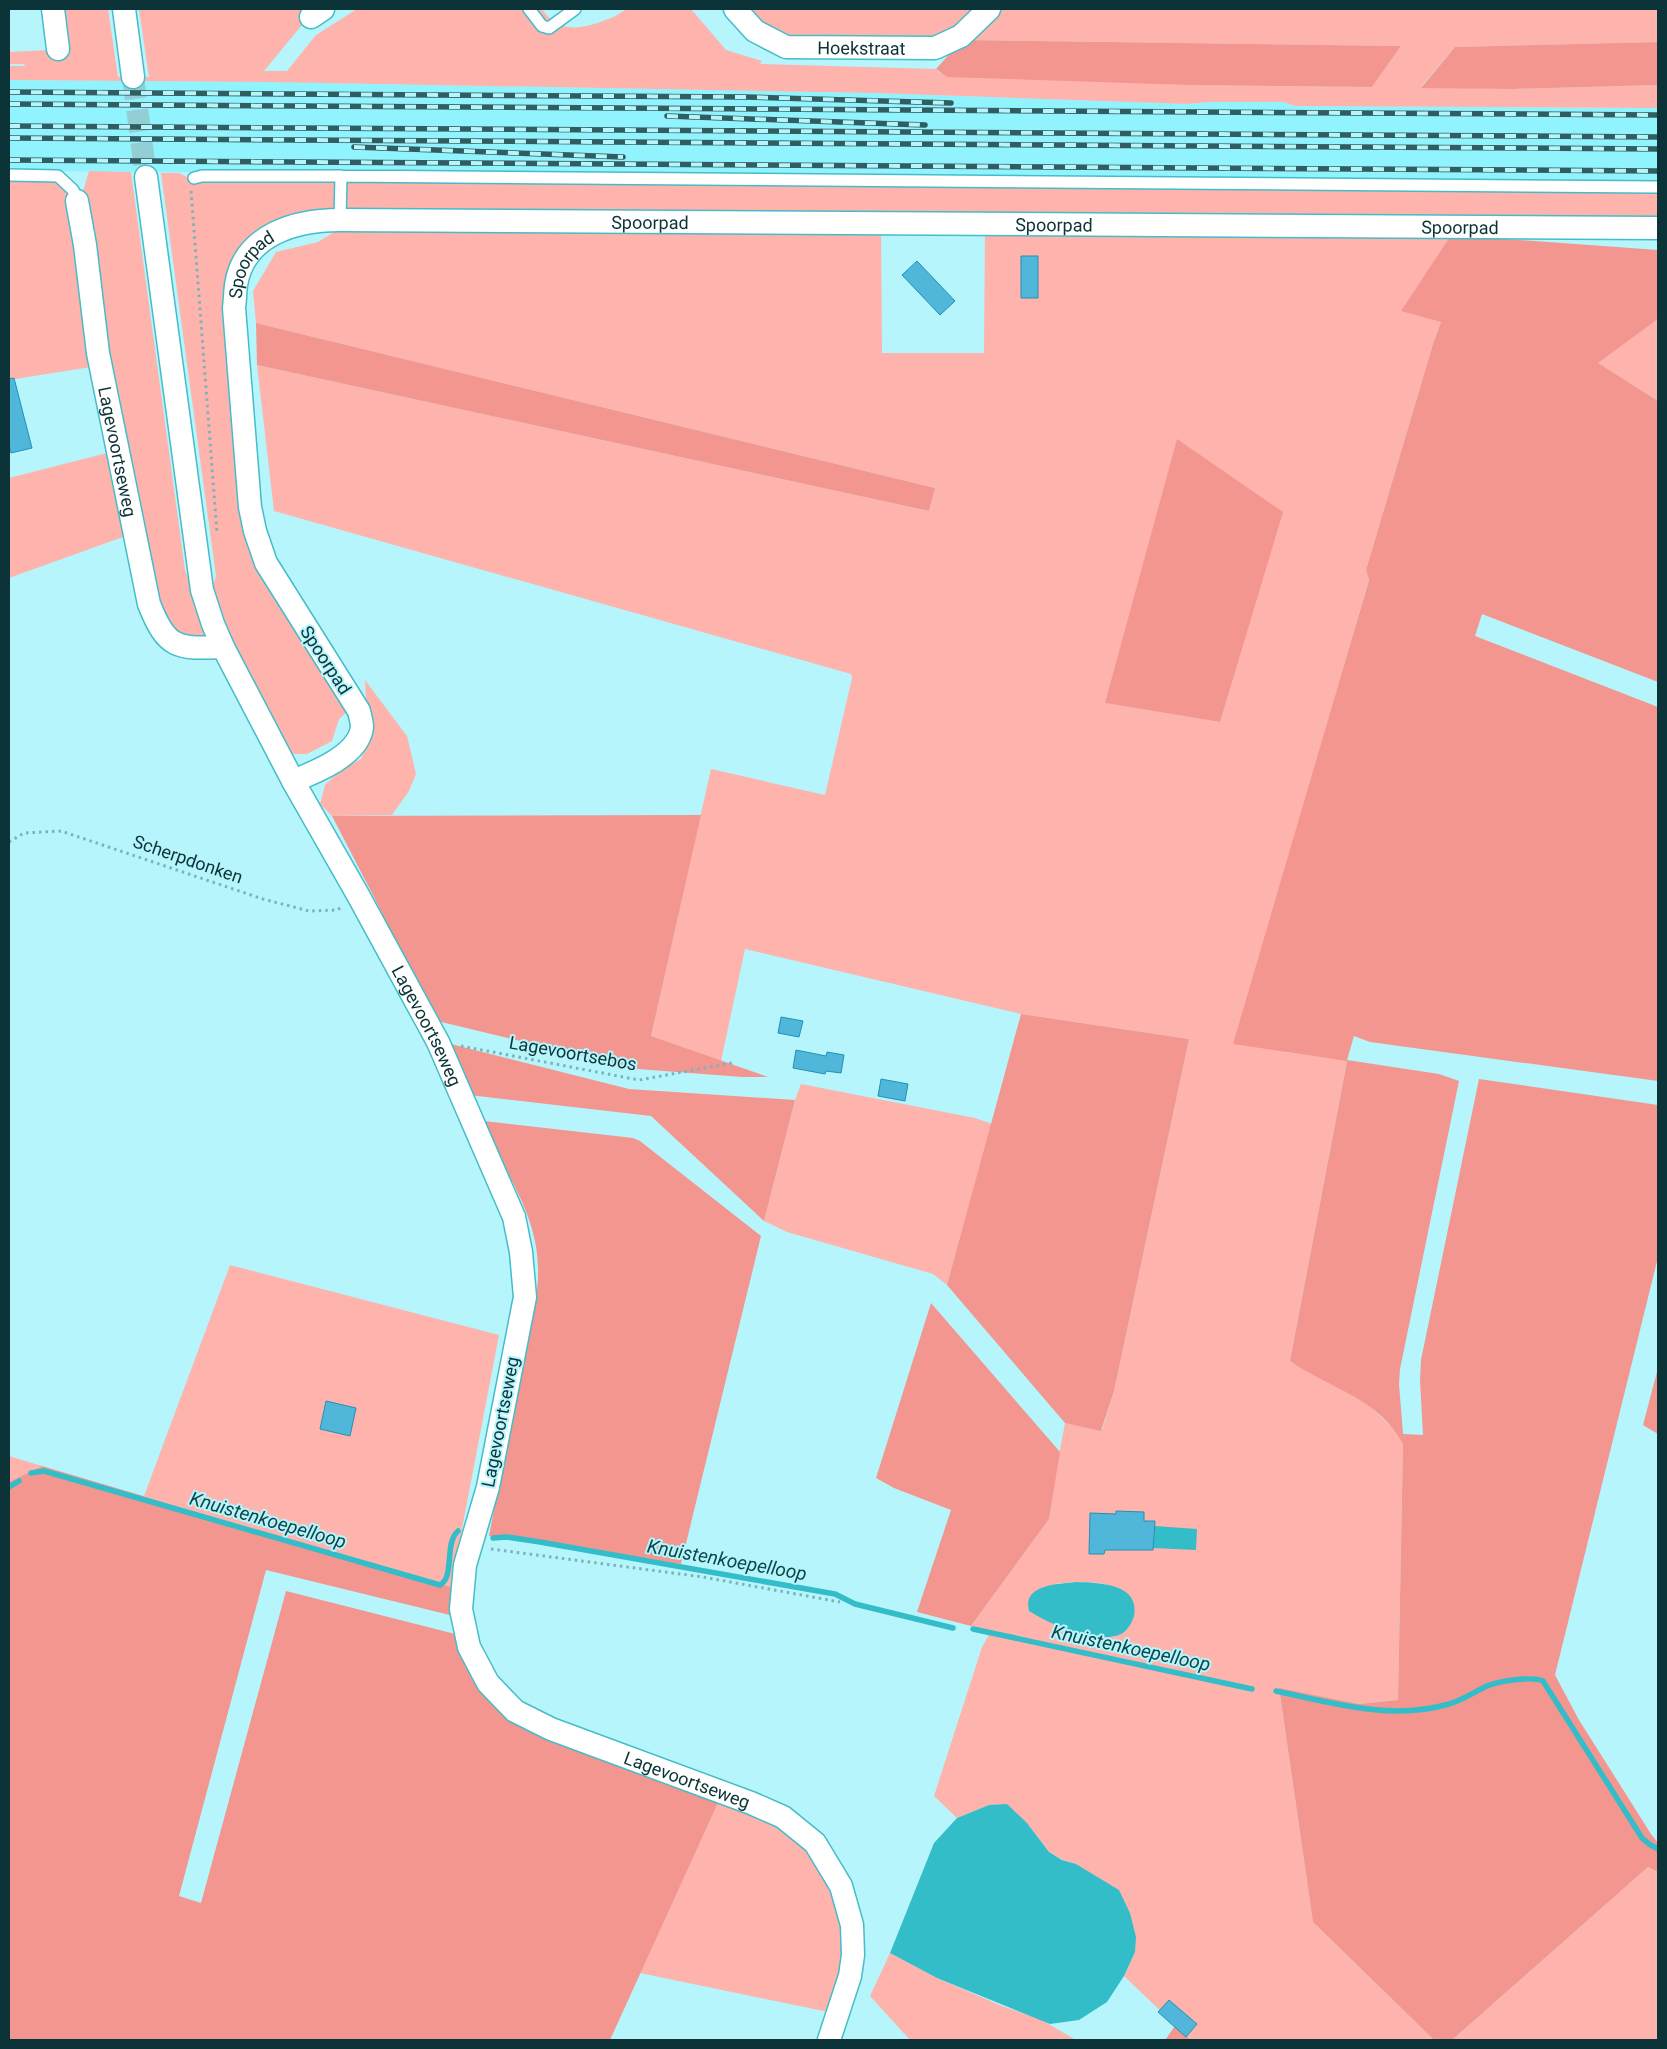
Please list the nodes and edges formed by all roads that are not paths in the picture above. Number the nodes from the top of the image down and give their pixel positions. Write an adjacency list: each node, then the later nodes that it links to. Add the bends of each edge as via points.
1 (53, 9): 7 (street)
2 (124, 9): 8 (street)
3 (529, 9): 4 (lane, via 542,26 549,28)
4 (575, 9)
5 (735, 9): 6 (street, Hoekstraat, via 755,31 786,47 935,48 961,36)
6 (989, 9)
7 (58, 50)
8 (133, 77)
9 (9, 175): 14 (lane, via 58,176 73,190)
10 (341, 176): 12 (lane); 13 (lane); 15 (lane)
11 (146, 177): 17 (street, Lagevoortseweg, via 202,590)
12 (194, 178)
13 (1658, 187)
14 (77, 201): 17 (street, Lagevoortseweg, via 98,353 149,604 163,634 178,646 189,649)
15 (340, 220): 16 (street, Spoorpad); 18 (street, Spoorpad, via 315,220 291,225 263,239 246,260 236,283 235,318 250,506 255,532 266,563 359,711 362,726 351,749 322,769)
16 (1658, 228)
17 (223, 648): 18 (street, Lagevoortseweg)
18 (293, 781): 19 (street, Lagevoortseweg, via 438,1042 514,1217 521,1252 524,1297 488,1487 465,1565 461,1609 469,1647 488,1683 515,1711 551,1729 783,1817 815,1843 841,1886 852,1925 850,1976)
19 (829, 2040)

